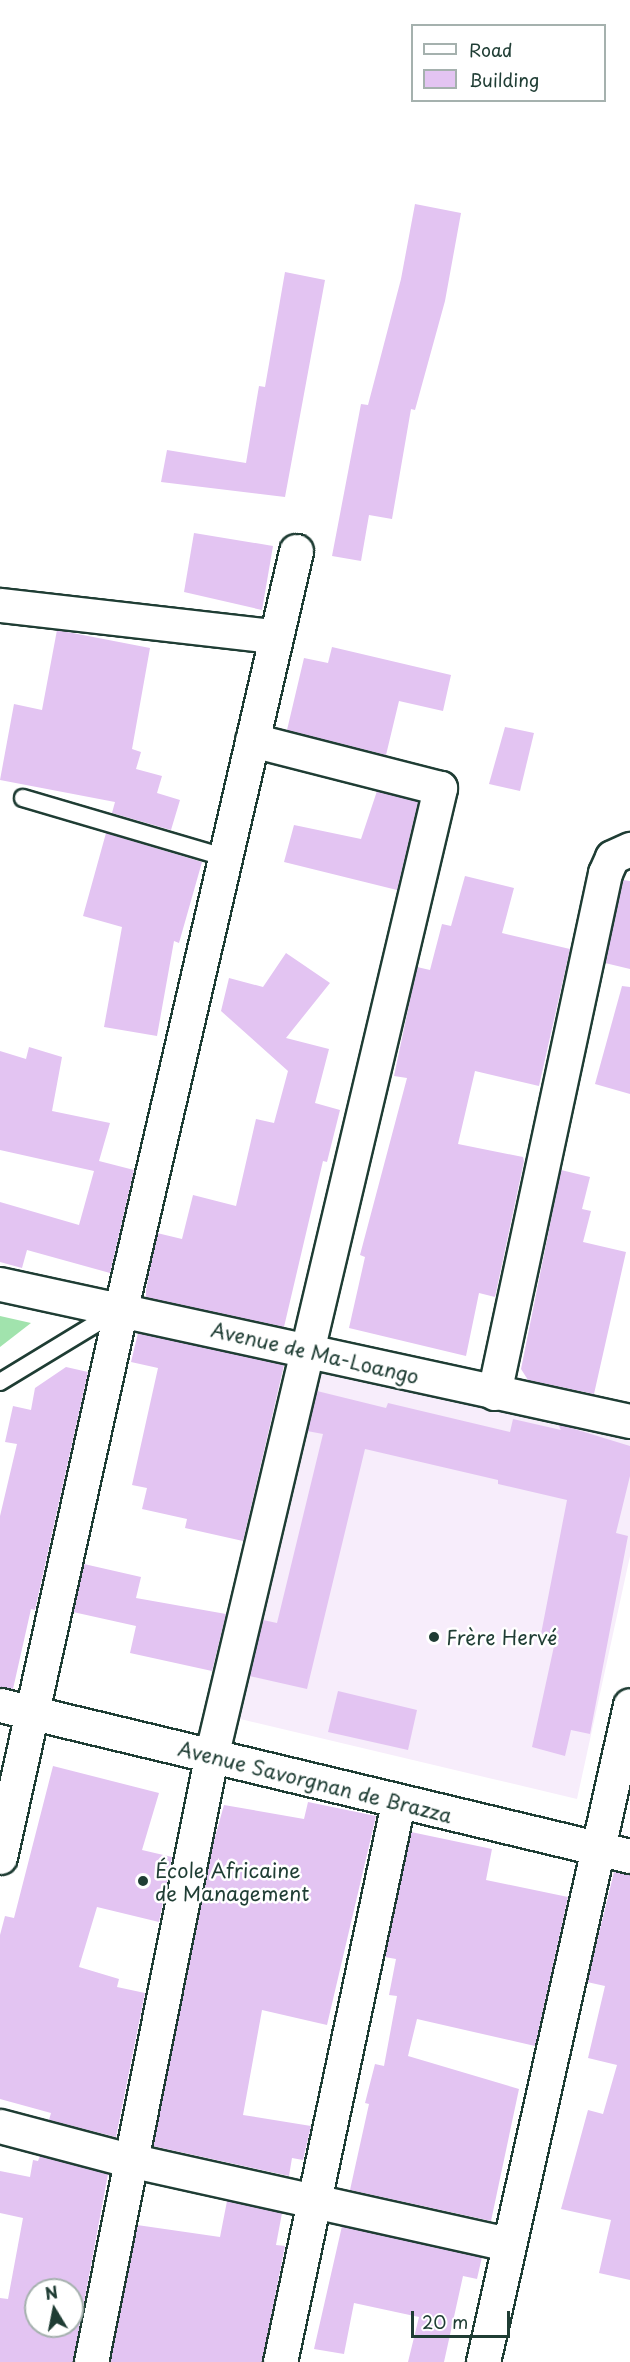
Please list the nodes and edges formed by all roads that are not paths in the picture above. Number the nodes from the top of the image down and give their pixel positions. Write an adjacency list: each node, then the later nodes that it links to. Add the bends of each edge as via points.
1 (296, 551): 3 (street)
2 (0, 605): 3 (street)
3 (274, 636): 4 (street)
4 (252, 740): 7 (street); 10 (street, via 440,788)
5 (23, 798): 7 (lane)
6 (630, 849): 12 (street, via 612,857 604,873)
7 (224, 857): 9 (street)
8 (0, 1284): 9 (street, Avenue de Ma-Loango)
9 (121, 1308): 10 (street, Avenue de Ma-Loango); 11 (lane); 15 (street)
10 (304, 1351): 12 (street, Avenue de Ma-Loango); 16 (street)
11 (0, 1383)
12 (494, 1393): 13 (street, Avenue de Ma-Loango)
13 (630, 1421)
14 (630, 1705): 18 (street)
15 (15, 1709): 16 (street, Avenue Savorgnan de Brazza); 19 (street)
16 (212, 1757): 17 (street, Avenue Savorgnan de Brazza); 21 (street)
17 (399, 1803): 18 (street, Avenue Savorgnan de Brazza); 22 (street)
18 (615, 1853): 23 (street)
19 (0, 1857)
20 (0, 2126): 21 (street)
21 (129, 2160): 22 (street); 24 (street)
22 (314, 2201): 23 (street); 25 (street)
23 (508, 2244): 26 (street)
24 (92, 2362)
25 (280, 2362)
26 (483, 2362)

